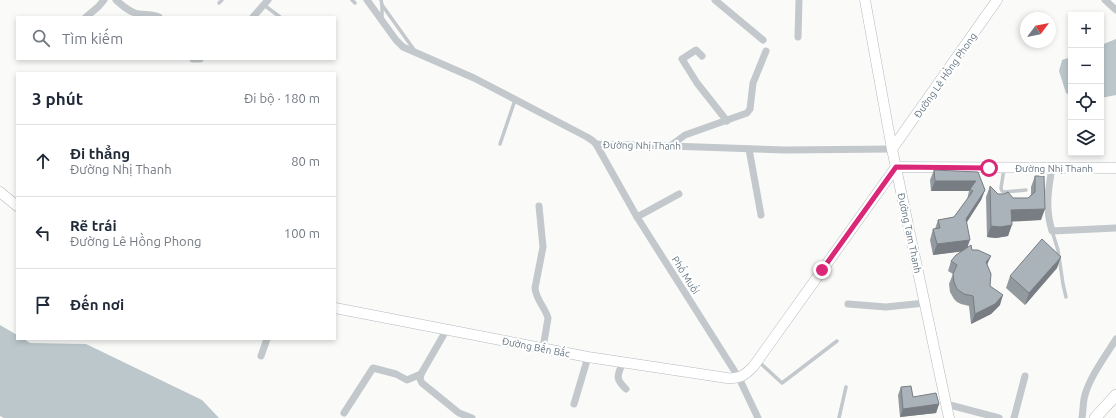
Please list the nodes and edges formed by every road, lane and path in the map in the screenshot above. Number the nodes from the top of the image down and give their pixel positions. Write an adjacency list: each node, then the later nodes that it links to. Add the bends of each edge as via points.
1 (104, 0): 13 (street)
2 (116, 0): 14 (street, via 132,12)
3 (367, 0): 17 (street, Đường Nhị Thanh)
4 (381, 0): 11 (lane)
5 (716, 0): 19 (street)
6 (798, 0): 18 (street)
7 (865, 0): 29 (street, Đường Tam Thanh)
8 (997, 0): 29 (street, Đường Lê Hồng Phong)
9 (1105, 0): 12 (street)
10 (266, 2): 15 (street); 16 (lane)
11 (382, 5): 17 (lane); 21 (lane)
12 (1116, 10)
13 (87, 16)
14 (156, 16)
15 (254, 16)
16 (279, 16)
17 (382, 21): 21 (street, Đường Nhị Thanh, via 396,40)
18 (798, 38)
19 (763, 40)
20 (766, 51): 24 (street, via 752,88 750,109 745,115)
21 (417, 54): 23 (street, Đường Nhị Thanh, via 474,78)
22 (702, 56): 24 (street, via 696,50 682,59)
23 (515, 100): 25 (lane); 26 (street, Đường Nhị Thanh, via 588,136)
24 (727, 121): 27 (street, via 685,135)
25 (500, 144)
26 (596, 144): 27 (street, Đường Nhị Thanh); 40 (street, Phố Muối)
27 (670, 146): 28 (street, Đường Nhị Thanh)
28 (749, 149): 29 (street, Đường Nhị Thanh); 39 (street)
29 (892, 149): 30 (street, Đường Tam Thanh)
30 (896, 167): 31 (street, Đường Nhị Thanh); 44 (street, Đường Tam Thanh); 54 (street)
31 (1005, 168): 32 (street, Đường Nhị Thanh); 34 (lane, via 1002,191)
32 (1052, 168): 33 (street, Đường Nhị Thanh); 42 (street, via 1047,213)
33 (1116, 168)
34 (1026, 190)
35 (0, 192): 37 (street)
36 (679, 194): 40 (street)
37 (16, 205)
38 (540, 206): 51 (street, via 543,247 535,288 538,300 548,318)
39 (761, 215)
40 (637, 217): 58 (street, Phố Muối)
41 (1116, 228): 42 (street)
42 (1052, 231): 43 (lane)
43 (1066, 297)
44 (925, 303): 45 (street, via 886,307); 63 (street, Đường Tam Thanh)
45 (848, 304)
46 (336, 308): 47 (street, Đường Bến Bắc)
47 (447, 329): 51 (street, Đường Bến Bắc); 56 (street)
48 (1116, 339): 71 (street, via 1086,391)
49 (267, 340): 52 (street)
50 (837, 341): 54 (lane, via 782,383)
51 (543, 348): 53 (street, Đường Bến Bắc)
52 (261, 356)
53 (588, 357): 55 (street, Đường Bến Bắc); 62 (street)
54 (757, 360): 58 (street, via 748,372)
55 (623, 362): 58 (street, Đường Bến Bắc); 60 (street, via 618,379)
56 (421, 374): 64 (street, via 407,380 373,368); 65 (street, via 422,383 459,413)
57 (1025, 376): 70 (street)
58 (739, 378): 66 (street, Phố Muối)
59 (846, 387): 67 (lane)
60 (626, 388)
61 (1116, 395): 72 (main road)
62 (574, 404)
63 (946, 404): 68 (street, Đường Tam Thanh); 69 (street)
64 (344, 413)
65 (472, 418)
66 (758, 418)
67 (840, 418)
68 (949, 418)
69 (999, 418)
70 (1014, 418)
71 (1082, 418)
72 (1095, 418)

